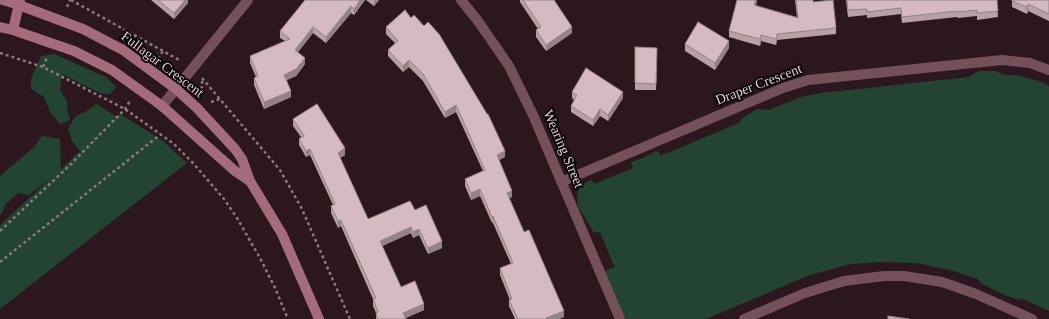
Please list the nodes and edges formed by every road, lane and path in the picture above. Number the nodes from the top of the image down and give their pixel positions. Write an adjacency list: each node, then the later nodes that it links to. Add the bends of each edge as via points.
1 (3, 0): 5 (street, Fullagar Crescent)
2 (71, 0): 6 (path); 10 (path)
3 (248, 0): 12 (street)
4 (461, 0): 21 (street, Wearing Street, via 509,66)
5 (19, 2): 8 (street); 12 (street, Fullagar Crescent, via 83,29 123,50)
6 (66, 9)
7 (0, 27): 8 (street, Fullagar Crescent)
8 (13, 30): 17 (street, Fullagar Crescent, via 74,51 112,70)
9 (0, 53): 18 (path, via 43,67)
10 (179, 59)
11 (1049, 70): 21 (street, Draper Crescent, via 1030,63 1002,60 808,80 783,88)
12 (176, 89): 17 (street); 20 (street, Fullagar Crescent, via 235,149 242,159)
13 (133, 96): 18 (path)
14 (204, 96): 15 (path, via 201,84 204,80)
15 (220, 99): 16 (path); 26 (path, via 280,170 302,209)
16 (208, 102)
17 (162, 106): 20 (street, Fullagar Crescent, via 235,171)
18 (125, 109): 19 (path); 22 (path)
19 (161, 134): 23 (path); 24 (path, via 193,163 224,199 260,258)
20 (250, 181): 25 (street, Fullagar Crescent, via 282,234)
21 (562, 182): 27 (street, Wearing Street)
22 (0, 231)
23 (0, 262)
24 (288, 319)
25 (319, 319)
26 (350, 319)
27 (620, 319)
28 (744, 319): 29 (street, via 812,291 844,281 904,276 942,282)
29 (1032, 319)

